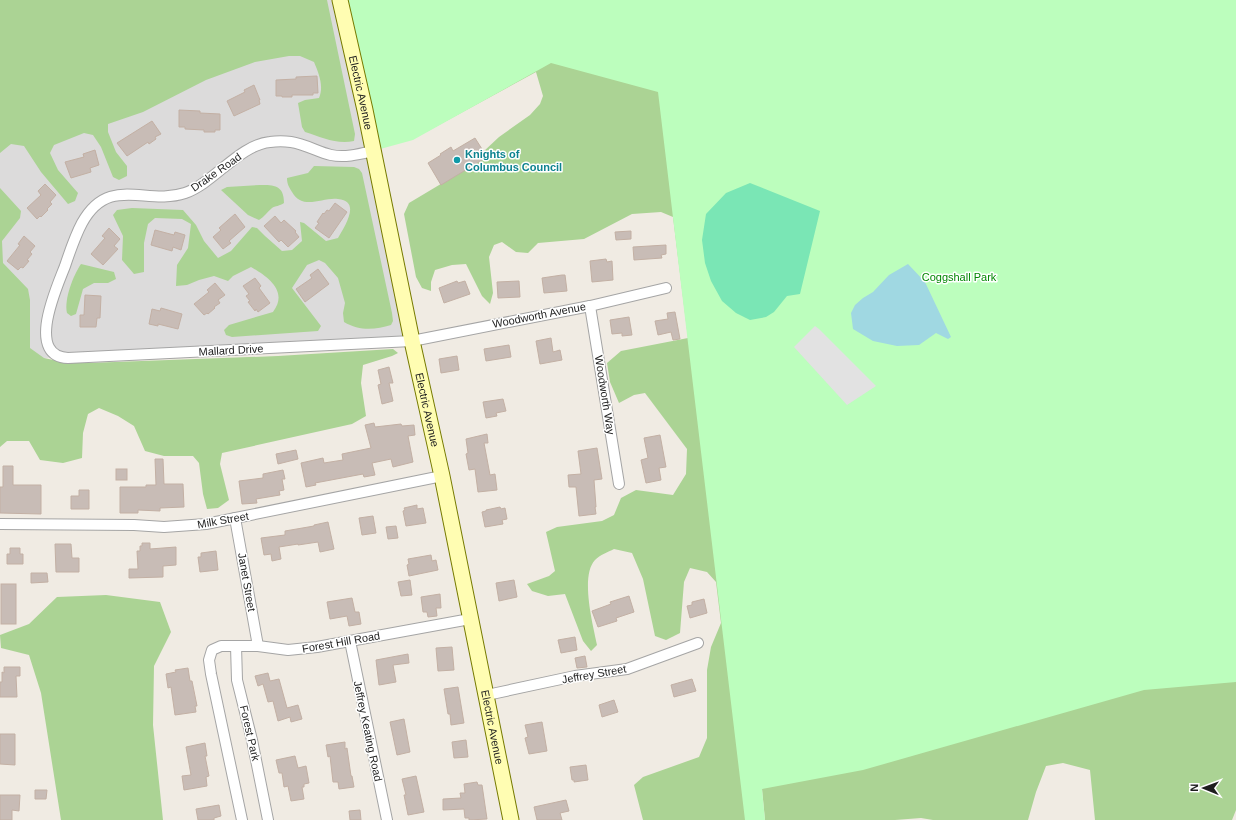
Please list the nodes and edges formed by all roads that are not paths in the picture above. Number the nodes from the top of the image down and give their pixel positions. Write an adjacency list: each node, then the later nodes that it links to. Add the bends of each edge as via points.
1 (340, 0): 2 (main road, Electric Avenue)
2 (373, 151): 5 (main road, Electric Avenue); 6 (street, Drake Road, via 337,156 293,142 264,143 248,150 197,188 185,193 159,197 119,194 105,199 93,208 82,222 51,304 47,335)
3 (666, 288): 4 (street, Woodworth Avenue)
4 (590, 306): 5 (street, Woodworth Avenue); 8 (street, Woodworth Way)
5 (412, 340): 6 (street, Mallard Drive, via 68,358 58,356); 7 (main road, Electric Avenue)
6 (52, 351)
7 (442, 476): 9 (street, Milk Street); 11 (main road, Electric Avenue)
8 (620, 484)
9 (235, 518): 10 (street, Milk Street, via 175,527); 15 (street, Janet Street)
10 (0, 524)
11 (470, 619): 12 (street, Forest Hill Road); 16 (main road, Electric Avenue)
12 (350, 641): 15 (street, Forest Hill Road, via 297,650); 19 (street, Jeffrey Keating Road)
13 (698, 643): 16 (street, Jeffrey Street, via 626,669 575,676)
14 (236, 646): 15 (street, Forest Hill Road); 17 (street, Forest Hill Road, via 220,646 212,650 209,660); 18 (street, Forest Park, via 237,680)
15 (258, 646)
16 (486, 695): 20 (main road, Electric Avenue)
17 (242, 820)
18 (268, 820)
19 (387, 820)
20 (511, 820)

